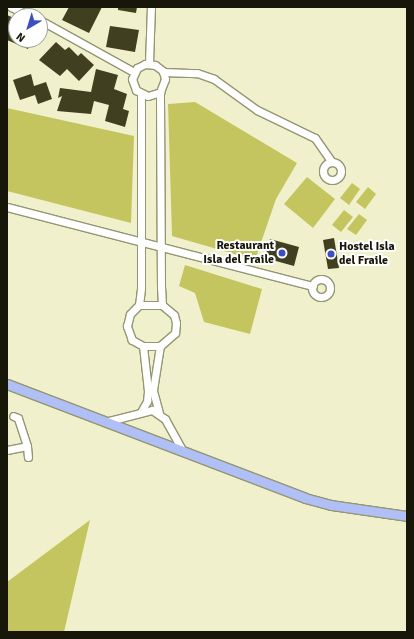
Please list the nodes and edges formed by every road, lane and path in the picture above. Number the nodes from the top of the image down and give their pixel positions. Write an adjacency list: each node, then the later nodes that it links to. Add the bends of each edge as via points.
1 (151, 7): 3 (street)
2 (48, 24): 4 (street)
3 (149, 63): 4 (street); 5 (street)
4 (134, 72): 7 (street, via 133,84)
5 (163, 72): 6 (street, via 165,84); 8 (street, via 197,73 214,79 257,110 315,138)
6 (160, 92): 7 (street, via 150,96); 11 (street)
7 (141, 94): 10 (street)
8 (332, 162)
9 (7, 207): 10 (street)
10 (141, 240): 11 (street); 13 (street)
11 (161, 245): 12 (street); 14 (street)
12 (313, 286)
13 (139, 305): 14 (street); 15 (street, via 130,314 127,326 132,340)
14 (162, 305): 16 (street, via 174,315 176,323 174,334)
15 (143, 346): 16 (street); 18 (street, via 148,391 147,401)
16 (160, 346): 19 (street, via 153,390)
17 (7, 384): 21 (main road)
18 (138, 413): 19 (street, via 152,410); 21 (street); 23 (street)
19 (159, 413): 22 (street)
20 (13, 416): 25 (street, via 18,418)
21 (105, 422): 23 (main road)
22 (170, 428): 24 (street); 27 (street)
23 (127, 430): 24 (main road)
24 (166, 445): 27 (main road)
25 (27, 446): 26 (street); 28 (street)
26 (7, 450)
27 (183, 451): 29 (main road, via 305,498 332,505)
28 (28, 457)
29 (407, 516)

